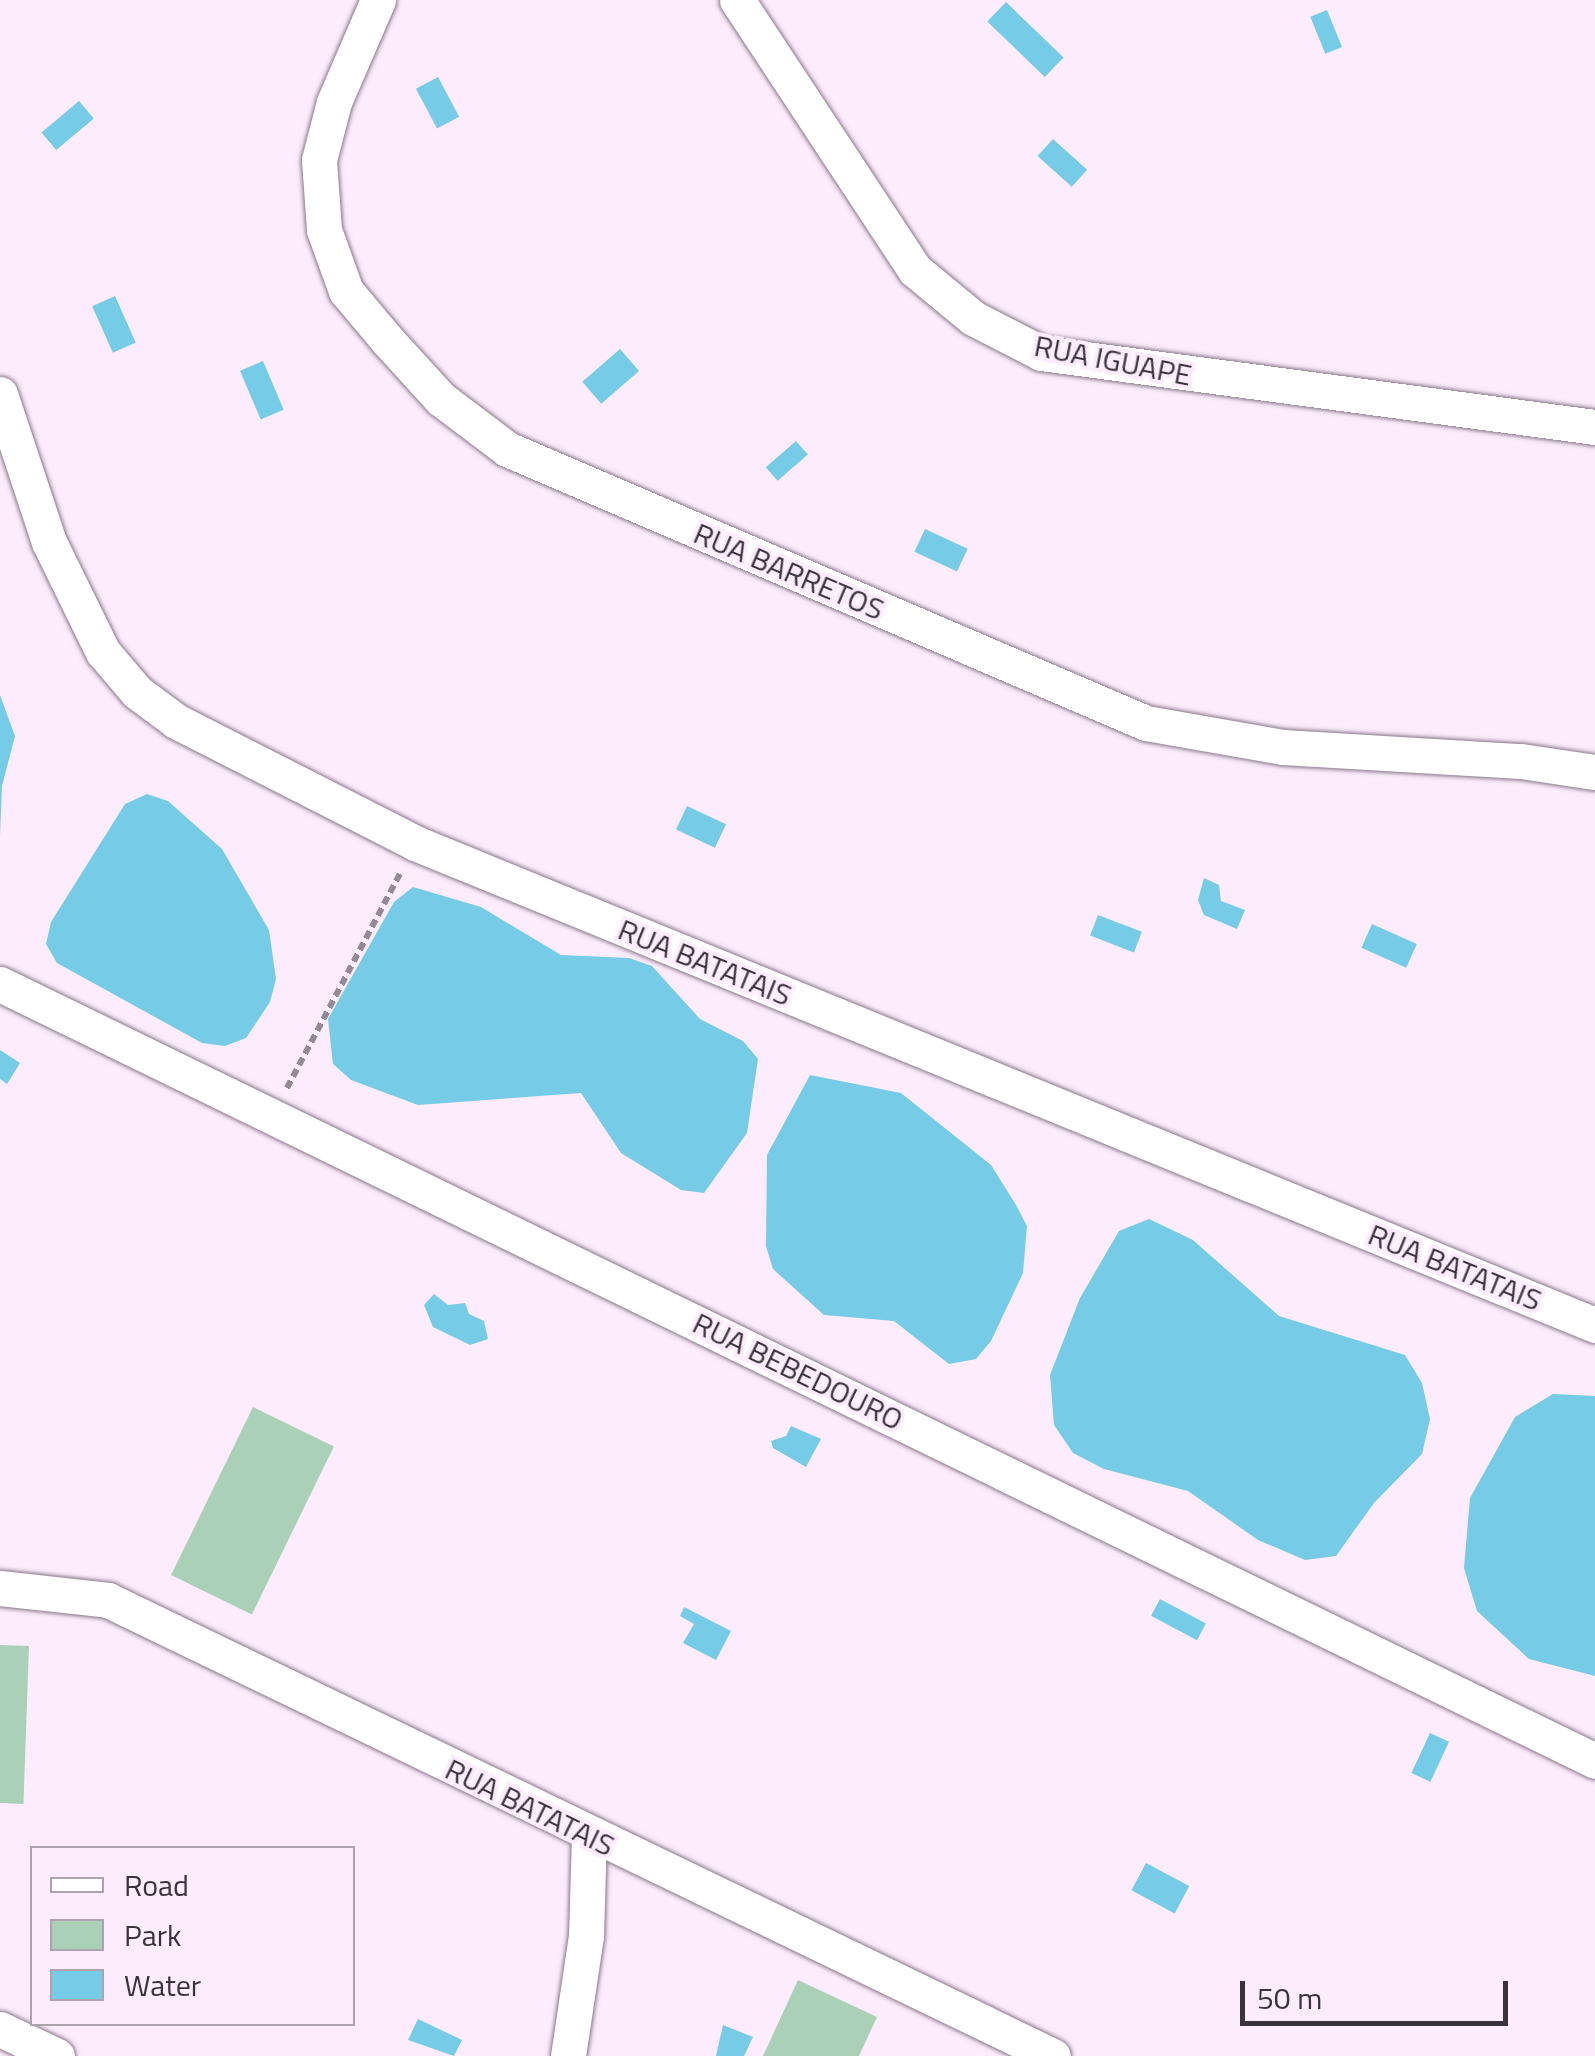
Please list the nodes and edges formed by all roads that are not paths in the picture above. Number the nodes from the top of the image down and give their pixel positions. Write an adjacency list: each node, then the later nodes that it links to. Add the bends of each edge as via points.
1 (378, 0): 5 (street, RUA BARRETOS, via 334,102 319,160 324,230 346,291 441,399 506,449 1146,723 1283,746 1521,760)
2 (738, 0): 4 (street, RUA IGUAPE, via 915,270 973,318 1041,353)
3 (0, 394): 7 (street, RUA BATATAIS, via 49,542 103,652 137,692 176,721 416,844)
4 (1595, 427)
5 (1595, 772)
6 (0, 984): 9 (street, RUA BEBEDOURO)
7 (1595, 1325)
8 (0, 1588): 10 (street, RUA BATATAIS, via 108,1600)
9 (1595, 1761)
10 (589, 1836): 13 (street, via 586,1936); 14 (street, RUA BATATAIS)
11 (0, 2029): 12 (street)
12 (57, 2056)
13 (568, 2056)
14 (1053, 2056)

